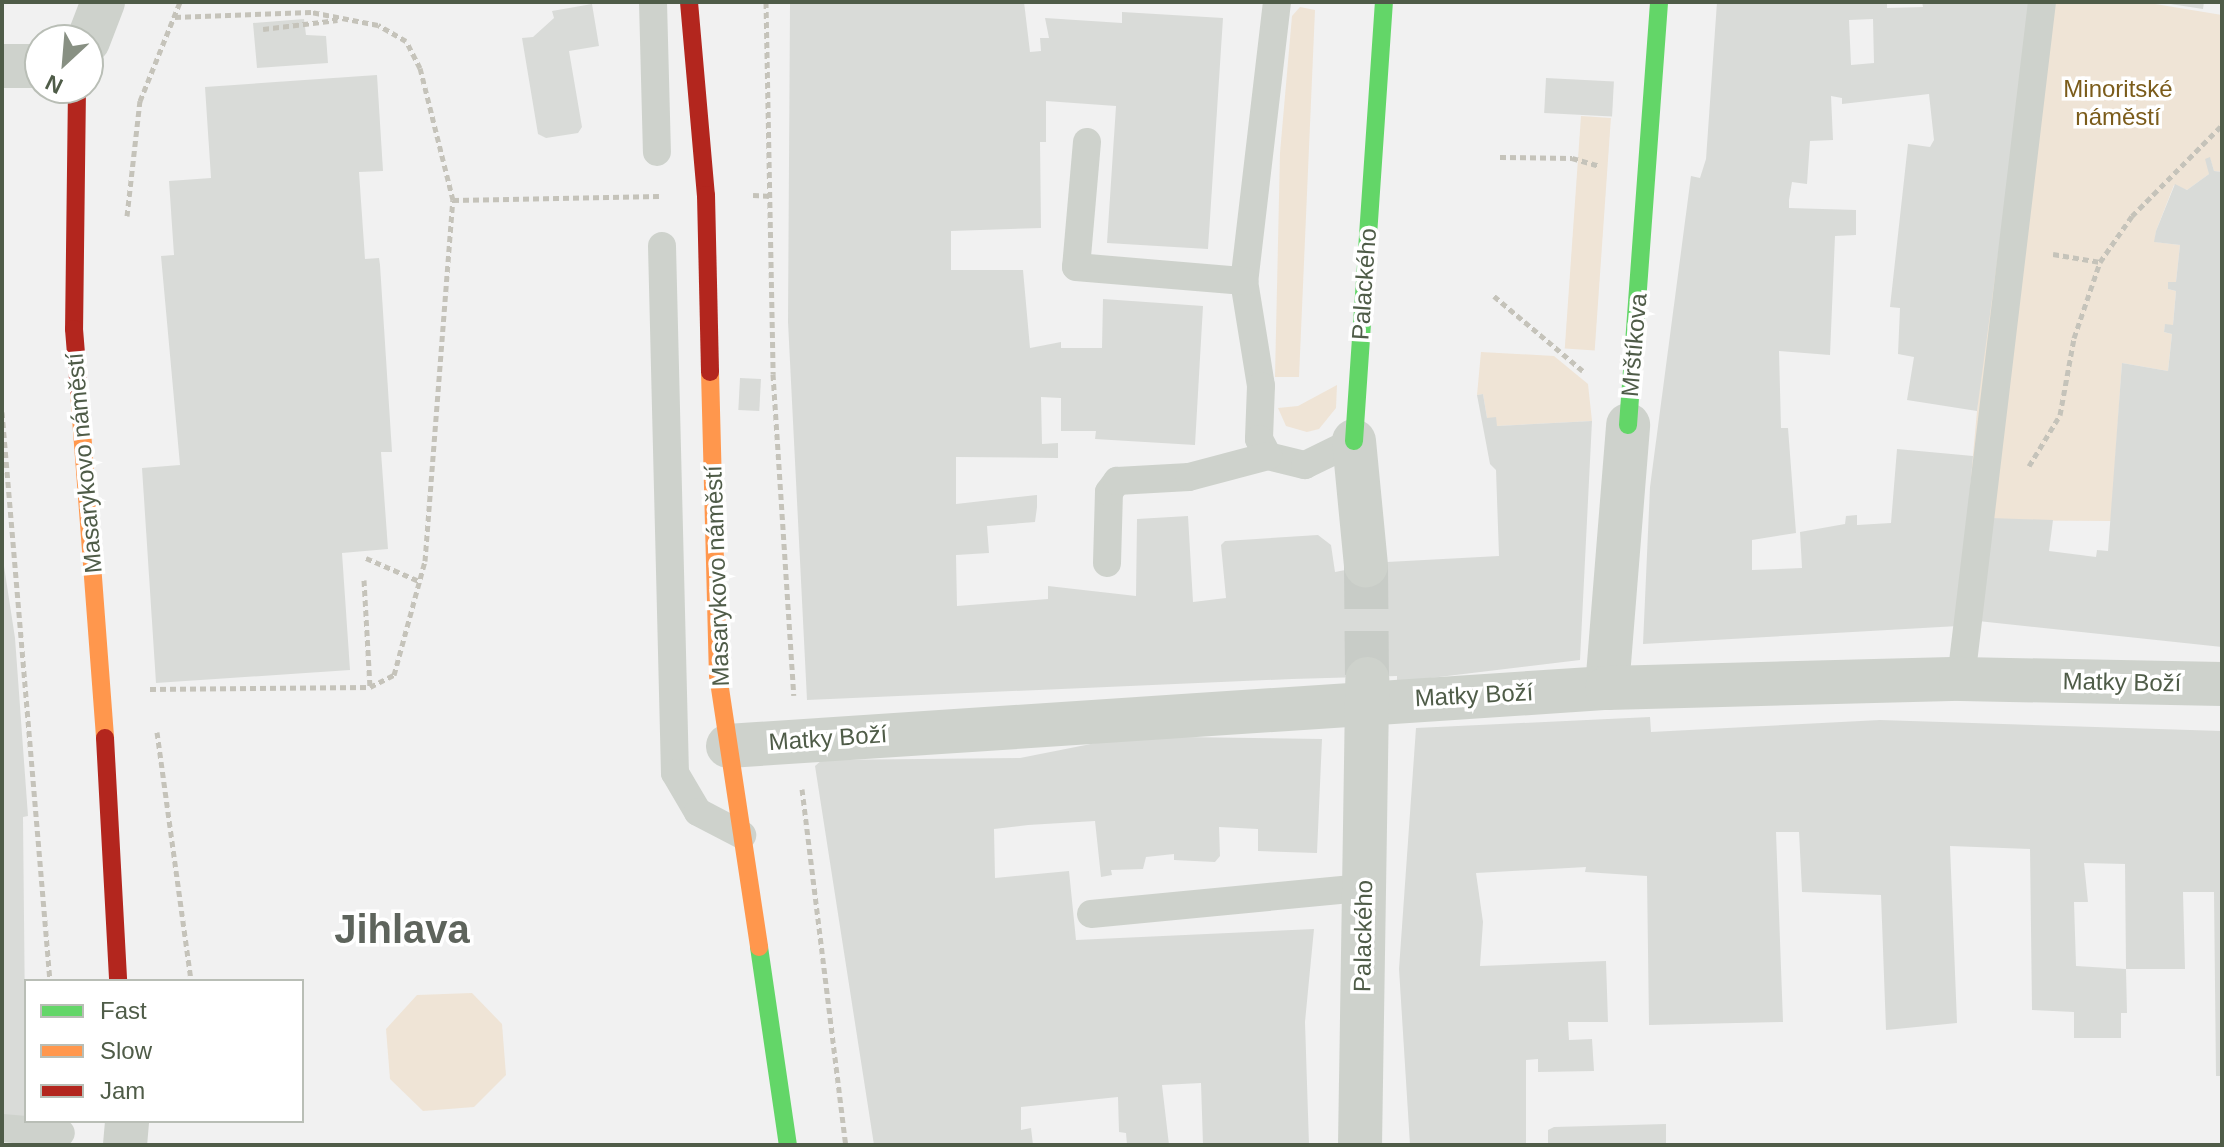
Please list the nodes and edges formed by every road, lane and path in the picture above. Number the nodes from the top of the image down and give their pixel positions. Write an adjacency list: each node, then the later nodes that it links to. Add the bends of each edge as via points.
1 (73, 2): 13 (street)
2 (103, 2): 14 (street)
3 (180, 2): 11 (path)
4 (653, 2): 22 (lane)
5 (689, 2): 25 (street, Masarykovo náměstí)
6 (766, 2): 26 (path)
7 (1277, 2): 31 (lane)
8 (1384, 2): 36 (street, Palackého)
9 (1659, 2): 35 (street, Mrštíkova)
10 (2042, 2): 29 (lane)
11 (174, 17): 12 (path, via 311,12); 21 (path, via 140,101)
12 (337, 19): 15 (path, via 314,27); 27 (path, via 378,25 406,41 420,68)
13 (75, 24)
14 (95, 24)
15 (263, 29)
16 (2, 66): 17 (street)
17 (24, 66)
18 (77, 104): 57 (street, Masarykovo náměstí, via 74,329 112,829)
19 (2222, 125): 30 (path, via 2132,216)
20 (1087, 142): 31 (lane, via 1076,267)
21 (135, 152)
22 (657, 152)
23 (1500, 157): 24 (path, via 1591,159)
24 (1611, 174)
25 (706, 195): 26 (path); 27 (path); 52 (street, Masarykovo náměstí, via 718,675)
26 (772, 196): 51 (path, via 773,374)
27 (453, 200): 43 (path)
28 (662, 246): 53 (lane, via 675,773 698,812)
29 (2013, 248): 30 (path); 38 (lane)
30 (2100, 262): 38 (path, via 2074,338 2060,415 2031,464)
31 (1244, 281): 37 (lane, via 1261,386 1259,439)
32 (1494, 296): 33 (path)
33 (1587, 375)
34 (2, 412): 56 (path)
35 (1628, 425): 47 (street, Mrštíkova)
36 (1354, 441): 37 (lane, via 1305,465); 41 (street, Palackého)
37 (1268, 456): 40 (lane, via 1189,477 1117,481 1109,492)
38 (1981, 499): 44 (lane)
39 (366, 558): 43 (path)
40 (1107, 563)
41 (1366, 565)
42 (364, 580): 46 (path)
43 (419, 581): 46 (path, via 394,675)
44 (1961, 679): 45 (street, Matky Boží); 47 (street, Matky Boží)
45 (2222, 684)
46 (370, 687): 49 (path, via 149,689)
47 (1607, 688): 48 (street, Matky Boží)
48 (1366, 690): 51 (street, Matky Boží); 54 (street, Palackého)
49 (152, 704)
50 (155, 720): 58 (path, via 174,827)
51 (796, 739): 52 (street, Matky Boží); 64 (path)
52 (728, 746): 53 (street, Masarykovo náměstí)
53 (742, 835): 63 (street, Masarykovo náměstí)
54 (1363, 888): 55 (lane); 65 (street, Palackého)
55 (1091, 914)
56 (50, 979)
57 (118, 979)
58 (191, 979)
59 (127, 1123): 62 (street)
60 (2, 1128): 61 (lane)
61 (61, 1133)
62 (125, 1145)
63 (788, 1145)
64 (846, 1145)
65 (1360, 1145)

